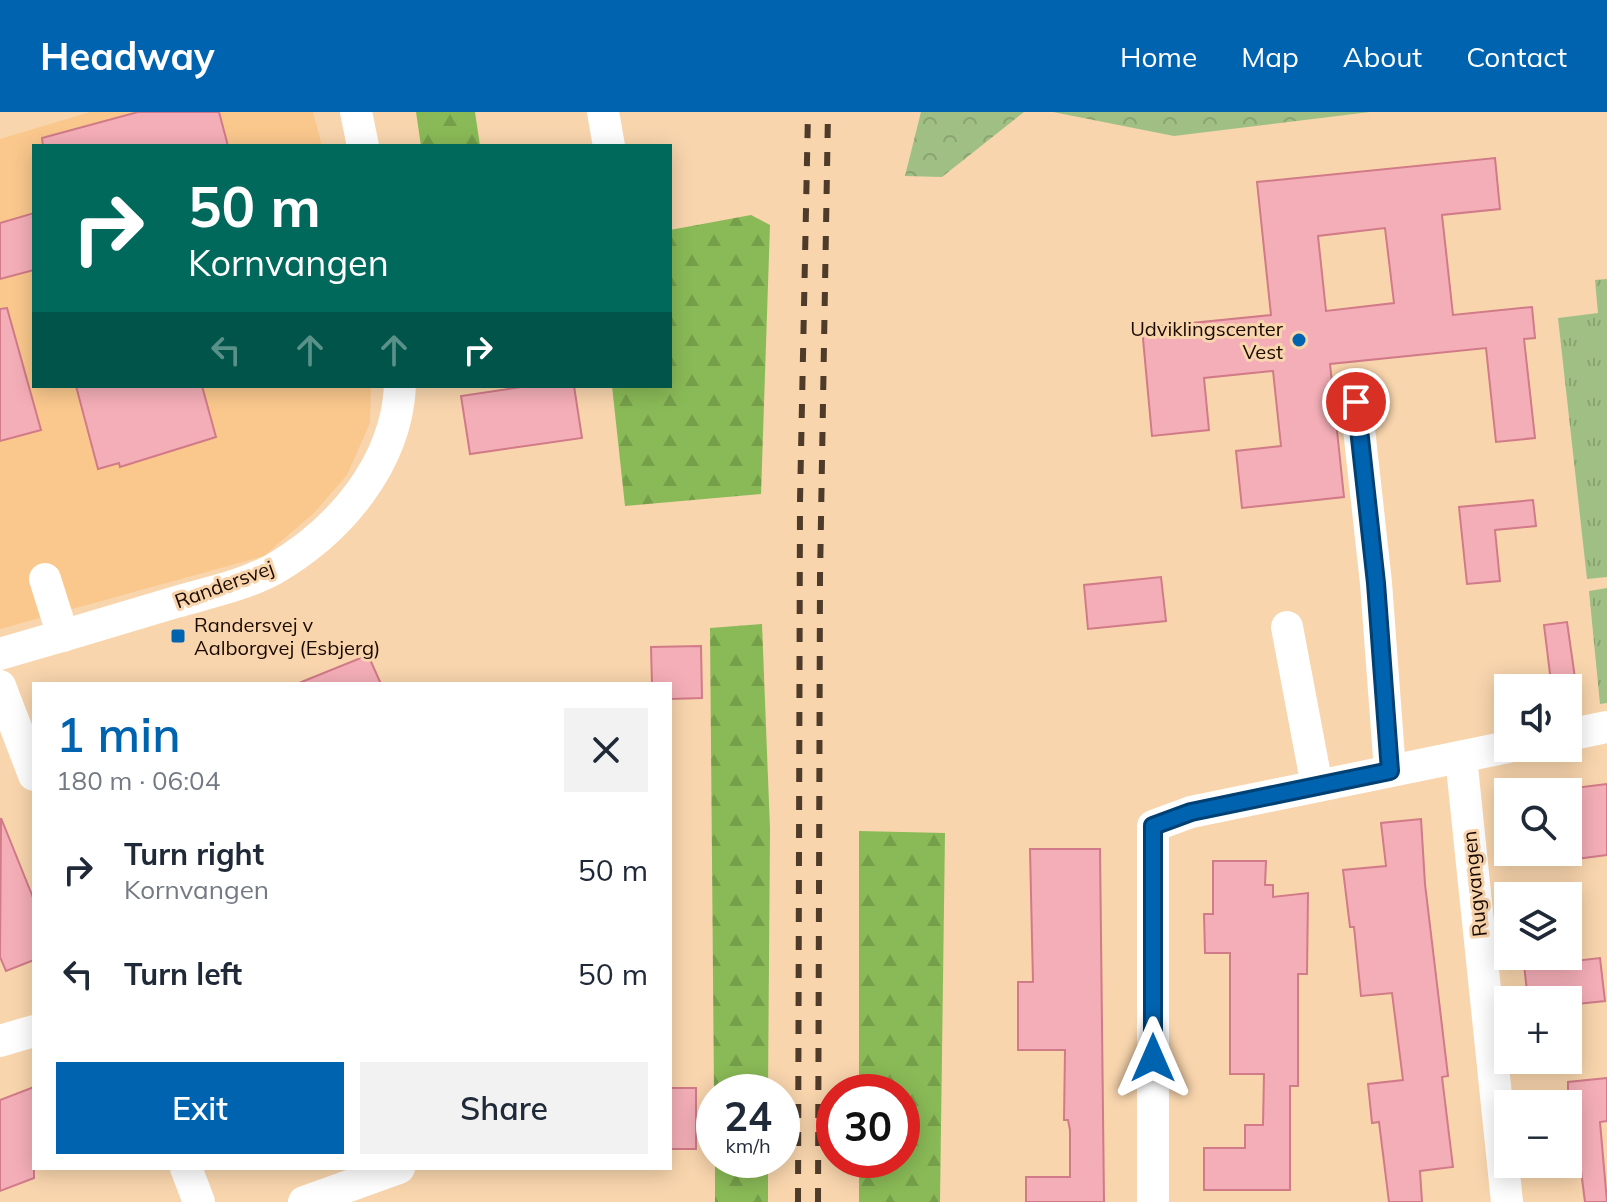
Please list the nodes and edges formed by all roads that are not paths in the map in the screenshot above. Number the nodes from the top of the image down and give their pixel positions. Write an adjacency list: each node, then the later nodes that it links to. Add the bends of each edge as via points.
1 (356, 112): 3 (street)
2 (603, 112): 4 (street)
3 (363, 144)
4 (609, 144)
5 (400, 388): 9 (street, Randersvej, via 390,436 371,478 344,515 310,546 270,571)
6 (1356, 402): 17 (street)
7 (45, 579): 9 (street)
8 (1287, 627): 18 (street)
9 (63, 636): 10 (street, Randersvej)
10 (0, 654)
11 (0, 686): 16 (street)
12 (1607, 727): 13 (street)
13 (1582, 732)
14 (1494, 750): 15 (street)
15 (1461, 757): 17 (street); 26 (street, Rugvangen)
16 (32, 770)
17 (1390, 771): 18 (street)
18 (1317, 786): 25 (street, via 1191,812 1153,826)
19 (32, 1032): 20 (street)
20 (0, 1041)
21 (187, 1170): 23 (street)
22 (393, 1170): 24 (street)
23 (199, 1202)
24 (304, 1202)
25 (1153, 1202)
26 (1507, 1202)

